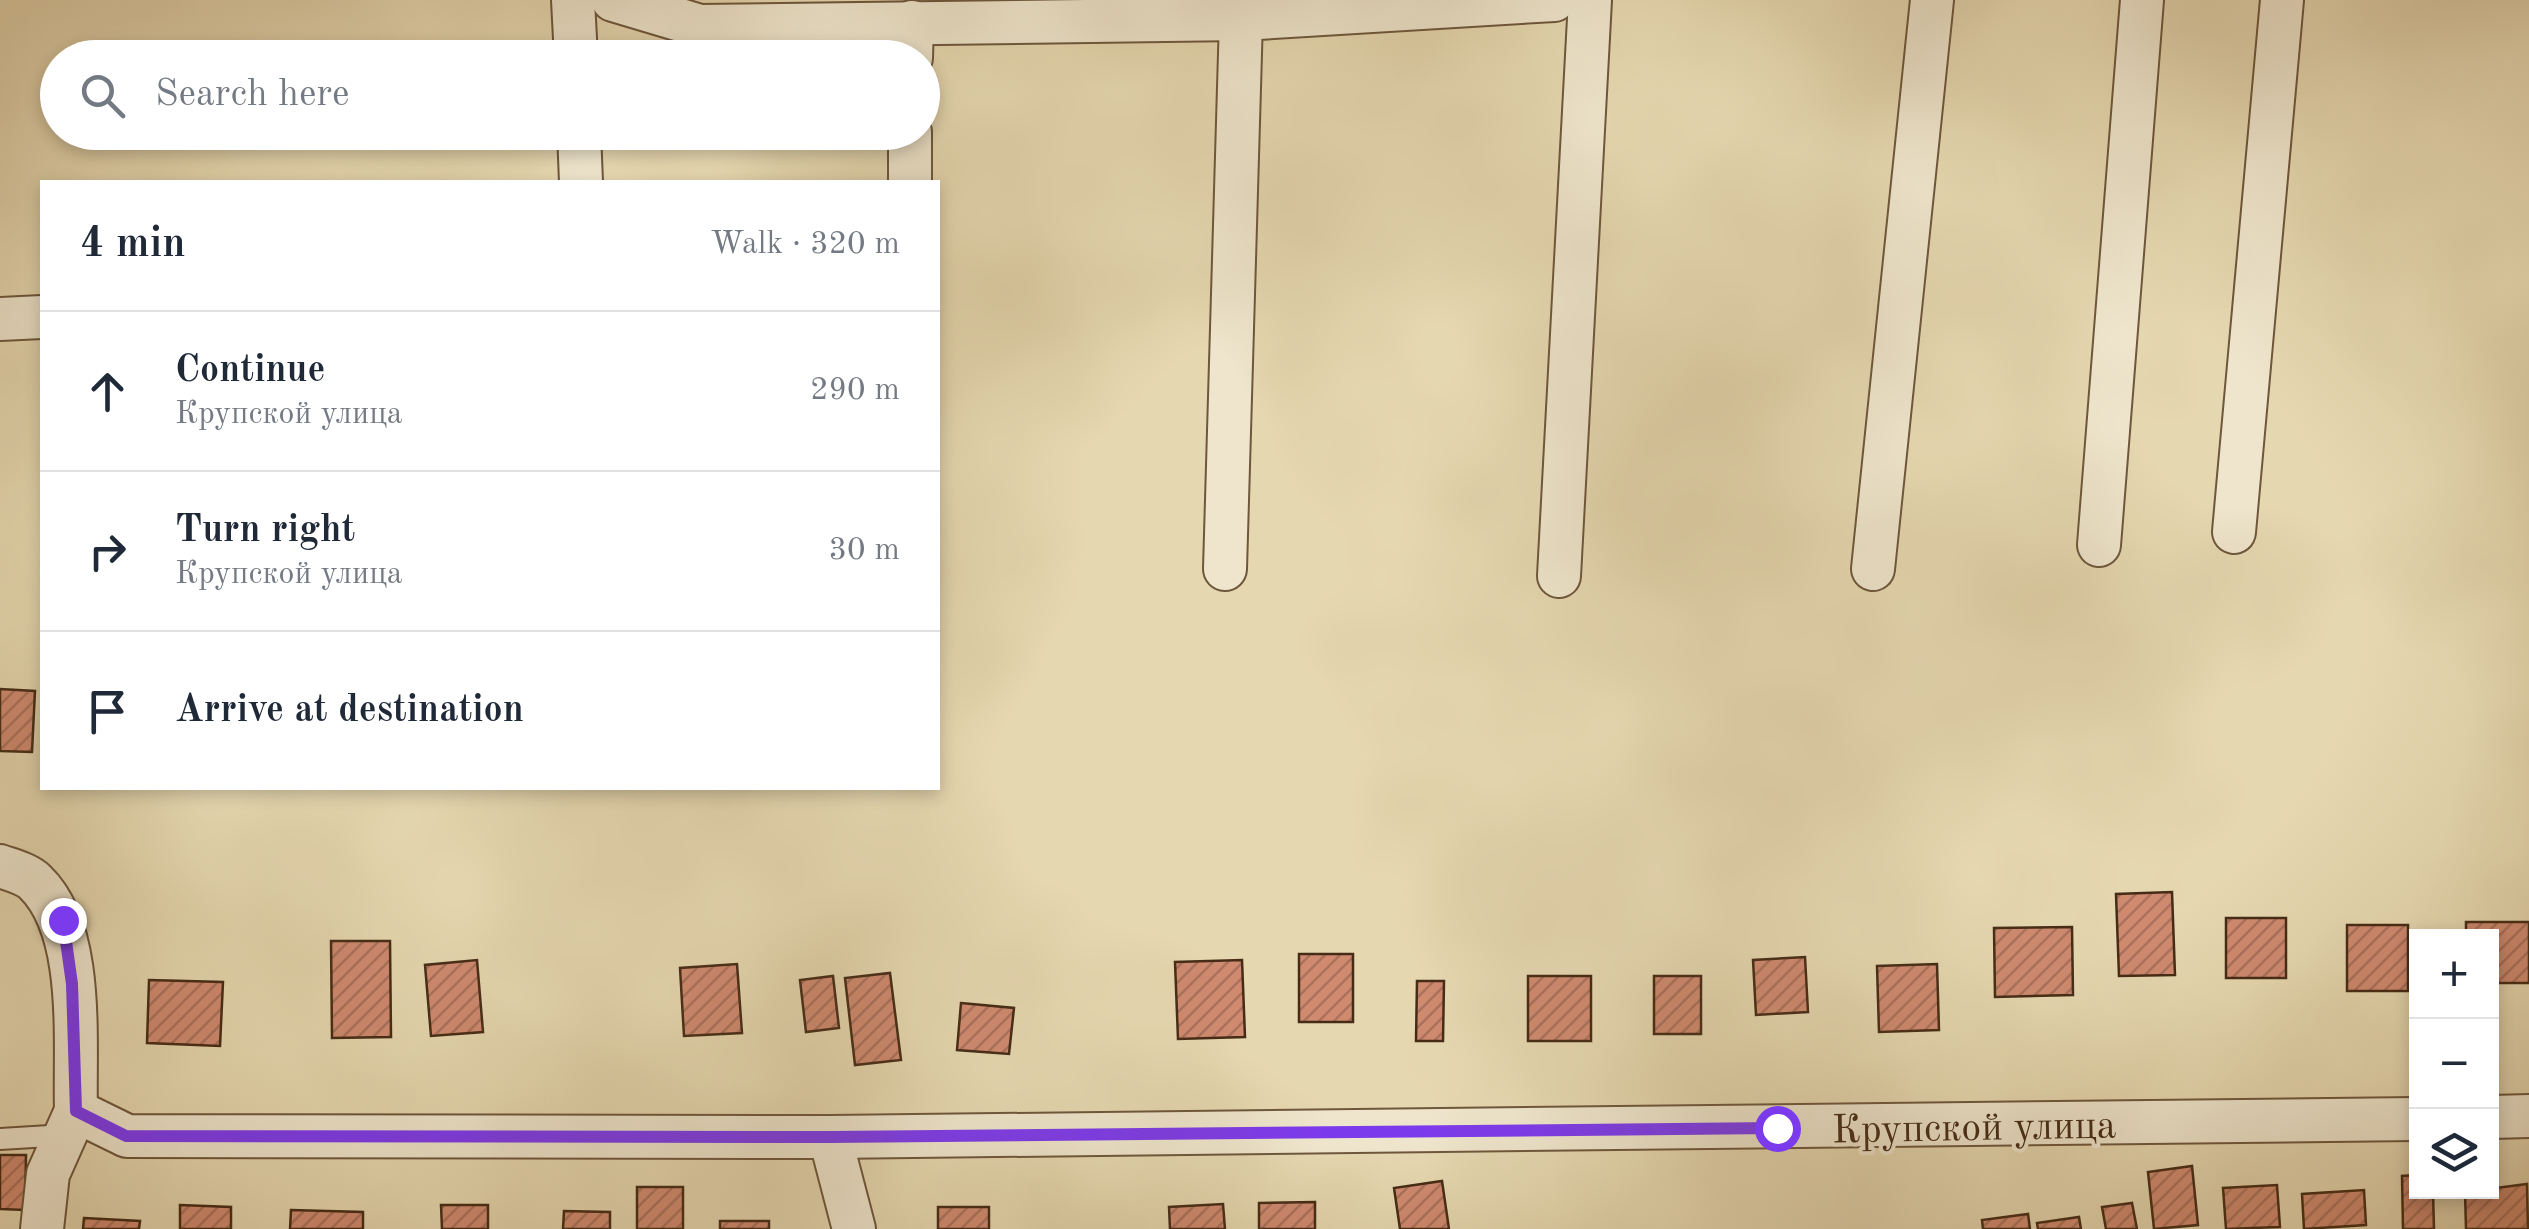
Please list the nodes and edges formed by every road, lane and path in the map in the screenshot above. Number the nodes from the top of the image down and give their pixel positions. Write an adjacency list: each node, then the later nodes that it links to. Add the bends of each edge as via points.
1 (573, 0): 10 (street)
2 (614, 0): 8 (street, via 700,26)
3 (1554, 0): 9 (street)
4 (1590, 0): 22 (street)
5 (1932, 0): 21 (street)
6 (2142, 0): 19 (street)
7 (2282, 0): 18 (street)
8 (841, 12): 11 (street)
9 (1241, 19): 11 (street); 20 (street)
10 (575, 40)
11 (912, 40)
12 (580, 150): 14 (street)
13 (910, 150): 15 (street)
14 (581, 180)
15 (910, 180)
16 (40, 317): 17 (street)
17 (0, 318)
18 (2234, 532)
19 (2099, 546)
20 (1226, 570)
21 (1873, 570)
22 (1559, 576)
23 (0, 866): 27 (street, via 33,879 63,920 72,984)
24 (2529, 1116): 25 (street)
25 (2499, 1117)
26 (2409, 1119): 28 (street, Крупской улица)
27 (71, 1123): 28 (street, Крупской улица, via 126,1136); 29 (lane); 30 (street, via 48,1174)
28 (830, 1137): 31 (street)
29 (0, 1139)
30 (42, 1229)
31 (854, 1229)

